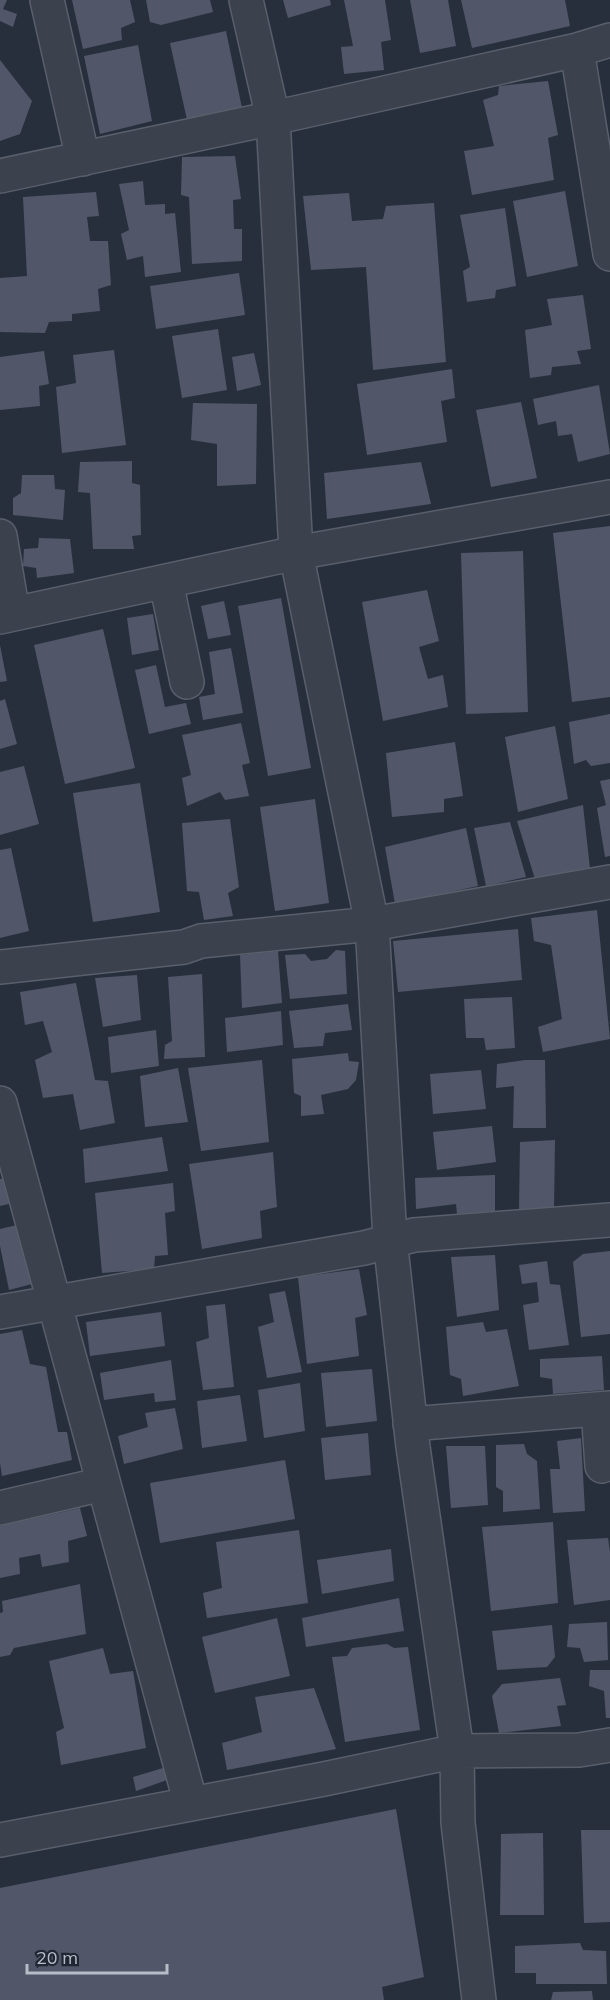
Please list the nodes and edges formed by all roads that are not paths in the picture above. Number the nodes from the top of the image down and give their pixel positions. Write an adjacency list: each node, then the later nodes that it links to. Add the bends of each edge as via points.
1 (47, 0): 6 (street)
2 (246, 0): 5 (street)
3 (610, 40): 4 (street)
4 (577, 50): 5 (street); 8 (street)
5 (273, 118): 6 (street); 11 (street)
6 (84, 159): 7 (street)
7 (0, 176)
8 (610, 254)
9 (610, 497): 11 (street)
10 (0, 536): 13 (street)
11 (296, 553): 12 (street); 16 (street)
12 (166, 582): 13 (street); 14 (street)
13 (6, 615)
14 (187, 682)
15 (610, 882): 16 (street)
16 (372, 924): 17 (street); 20 (street)
17 (0, 967)
18 (0, 1103): 21 (street)
19 (610, 1220): 20 (street)
20 (390, 1239): 21 (street, via 364,1248); 24 (street)
21 (54, 1304): 22 (street); 26 (street)
22 (0, 1312)
23 (604, 1409): 24 (street); 25 (street)
24 (410, 1424): 29 (street)
25 (602, 1466)
26 (103, 1484): 27 (street); 30 (street)
27 (0, 1508)
28 (610, 1745): 29 (street, via 579,1750)
29 (457, 1751): 30 (street); 32 (street, via 458,1823)
30 (191, 1804): 31 (street)
31 (0, 1840)
32 (478, 2000)

